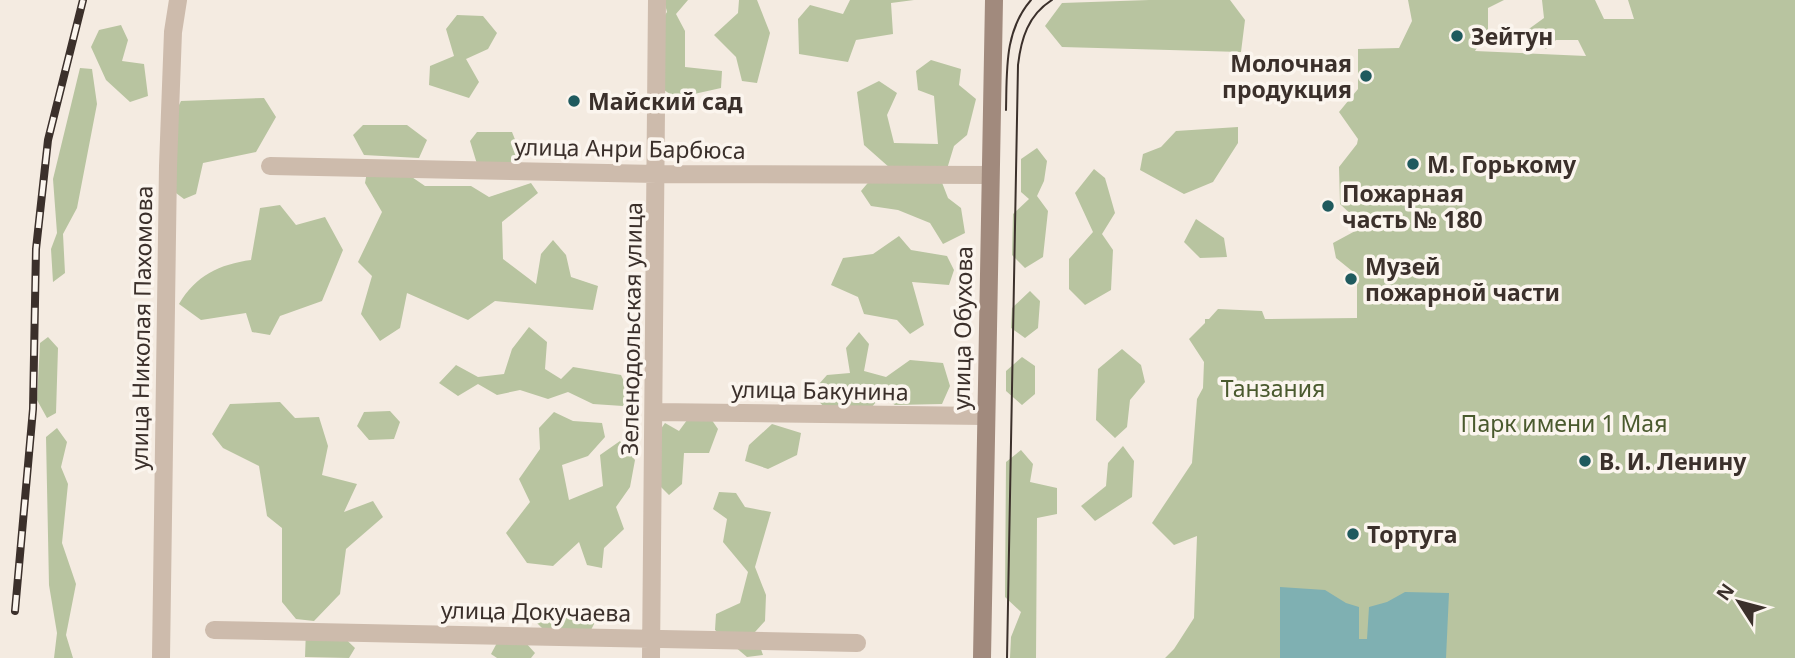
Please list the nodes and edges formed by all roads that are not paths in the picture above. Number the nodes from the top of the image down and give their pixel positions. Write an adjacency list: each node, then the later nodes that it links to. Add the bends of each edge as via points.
1 (178, 0): 12 (street, улица Николая Пахомова, via 168,166)
2 (657, 0): 5 (street, Зеленодольская улица)
3 (993, 0): 6 (street, улица Обухова)
4 (270, 166): 5 (street, улица Анри Барбюса)
5 (657, 174): 6 (street, улица Анри Барбюса); 7 (street, Зеленодольская улица)
6 (990, 175): 8 (street, улица Обухова)
7 (654, 412): 8 (street, улица Бакунина); 10 (street, Зеленодольская улица)
8 (985, 416): 14 (street, улица Обухова)
9 (214, 630): 10 (street, улица Докучаева)
10 (652, 638): 11 (street, улица Докучаева); 13 (street, Зеленодольская улица)
11 (857, 643)
12 (161, 658)
13 (651, 658)
14 (982, 658)

